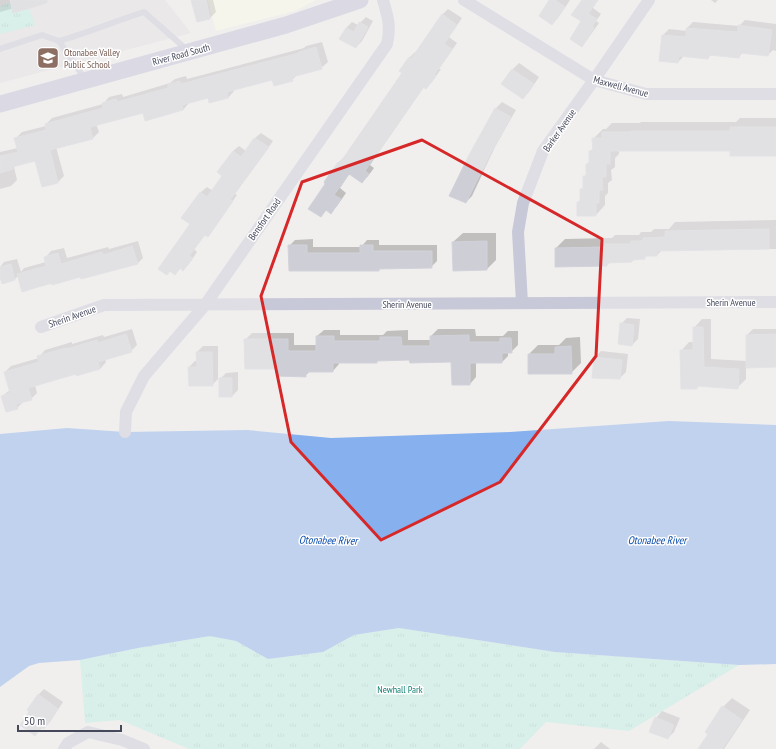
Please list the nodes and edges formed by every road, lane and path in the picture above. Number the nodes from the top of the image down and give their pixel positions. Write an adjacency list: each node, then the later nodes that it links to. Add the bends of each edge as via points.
1 (360, 0): 7 (street, River Road South, via 286,25)
2 (383, 0): 13 (street, Bensfort Road, via 390,32 387,44)
3 (464, 0): 9 (street, Maxwell Avenue)
4 (649, 0): 9 (street, Barker Avenue)
5 (60, 41): 6 (lane, via 42,35); 7 (lane, via 144,12); 8 (lane)
6 (0, 49)
7 (189, 52): 8 (street, River Road South)
8 (86, 80): 11 (street, River Road South)
9 (594, 80): 10 (street, Maxwell Avenue, via 646,94); 14 (street, Barker Avenue, via 543,151 523,203 518,232)
10 (776, 94)
11 (0, 104)
12 (776, 302): 14 (street, Sherin Avenue)
13 (204, 304): 14 (street, Sherin Avenue); 15 (street, Sherin Avenue, via 104,306); 16 (street, Bensfort Road, via 144,376 126,412)
14 (522, 304)
15 (41, 327)
16 (125, 432)
17 (66, 746): 18 (street, via 88,732 122,740)
18 (144, 749)

